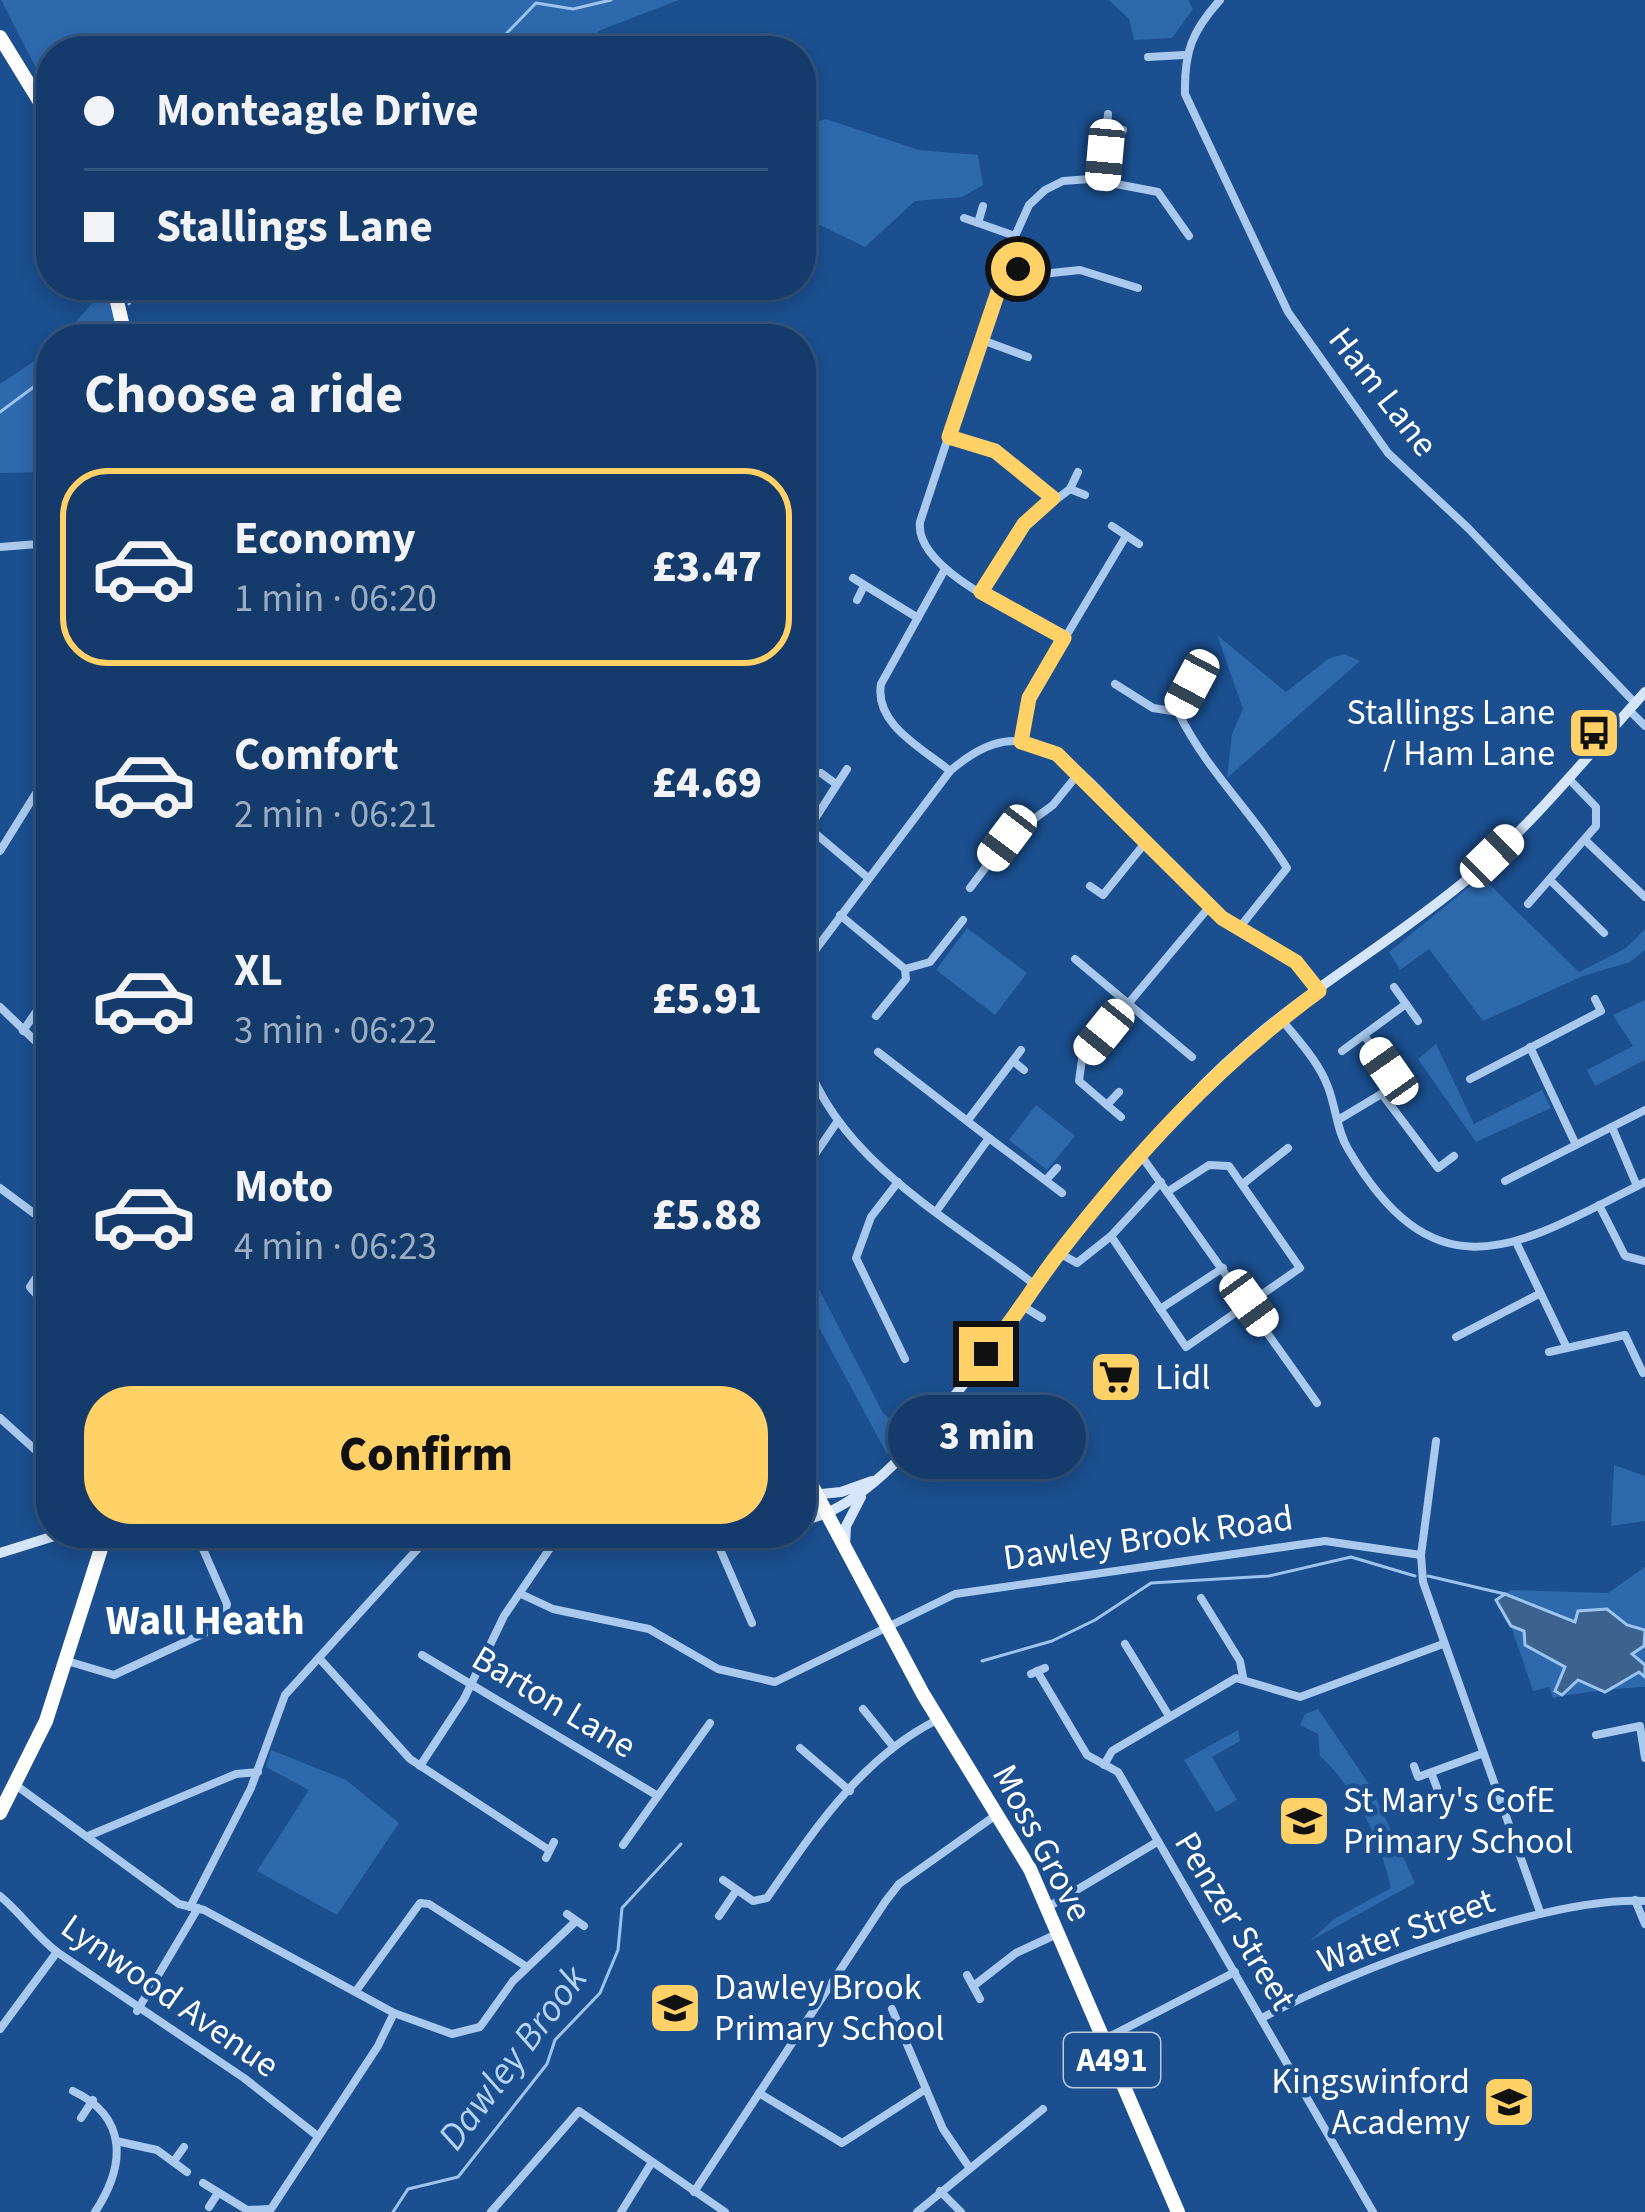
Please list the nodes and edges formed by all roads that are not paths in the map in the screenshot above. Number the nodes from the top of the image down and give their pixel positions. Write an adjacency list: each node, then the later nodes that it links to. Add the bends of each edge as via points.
1 (1220, 0): 3 (street)
2 (0, 37): 5 (highway)
3 (1184, 55): 4 (street); 39 (street, Ham Lane, via 1185,94 1273,284 1324,365 1390,457 1468,528)
4 (1148, 57)
5 (36, 96)
6 (1108, 114): 7 (street)
7 (1107, 128): 8 (street); 9 (street)
8 (1124, 130)
9 (1103, 181): 13 (street, via 1053,184 1029,205); 14 (street, via 1158,193)
10 (983, 206): 12 (street)
11 (964, 218): 12 (street)
12 (978, 223): 13 (street)
13 (1015, 236): 15 (street)
14 (1189, 236)
15 (1007, 265): 16 (street, via 1032,275 1080,270); 17 (street)
16 (1138, 288)
17 (982, 340): 18 (street); 19 (street)
18 (1028, 358)
19 (949, 437): 23 (street, via 995,451); 29 (street, via 919,528 926,552)
20 (1078, 472): 21 (street)
21 (1070, 489): 22 (street); 23 (street)
22 (1084, 495)
23 (1053, 498): 32 (street, via 1024,524)
24 (1112, 526): 25 (street)
25 (1126, 536): 27 (street); 35 (street)
26 (36, 544): 28 (street)
27 (1139, 544)
28 (0, 547)
29 (945, 569): 32 (street); 34 (street)
30 (853, 578): 31 (street)
31 (864, 586): 33 (street); 34 (street)
32 (981, 592): 35 (street)
33 (857, 600)
34 (918, 619): 44 (street, via 879,698 886,718)
35 (1064, 638): 42 (street, via 1029,698)
36 (1115, 684): 40 (street, via 1153,709)
37 (1192, 684): 40 (street)
38 (1645, 692): 39 (main road)
39 (1632, 706): 41 (street, Ham Lane); 47 (main road)
40 (1178, 712): 64 (street, via 1286,868)
41 (1645, 726)
42 (1021, 742): 44 (street, via 975,750); 46 (street, via 1057,754)
43 (847, 769): 48 (street)
44 (950, 771): 55 (street)
45 (821, 773): 48 (street)
46 (1078, 773): 53 (street); 58 (street, via 1053,805 1007,838)
47 (1567, 777): 52 (street, via 1596,807); 70 (main road, via 1469,878)
48 (836, 784): 50 (street)
49 (36, 793): 54 (street)
50 (816, 813)
51 (816, 838): 55 (street)
52 (1587, 842): 56 (street); 59 (street)
53 (1145, 843): 57 (street, via 1102,895); 61 (street)
54 (0, 851)
55 (867, 877): 62 (street)
56 (1551, 881): 60 (street); 65 (street)
57 (1090, 886)
58 (970, 888)
59 (1645, 897)
60 (1528, 904)
61 (1210, 906): 64 (street); 72 (street)
62 (840, 915): 66 (street); 68 (street)
63 (963, 920): 68 (street, via 930,962)
64 (1240, 927): 70 (street, via 1296,962)
65 (1604, 933)
66 (816, 949)
67 (1075, 959): 72 (street)
68 (905, 969): 76 (street, via 906,979)
69 (1394, 987): 73 (street)
70 (1319, 991): 77 (main road)
71 (1595, 999): 82 (street, via 1601,1012)
72 (1126, 1004): 86 (street); 95 (street, via 1079,1066 1085,1090)
73 (1406, 1004): 78 (street); 80 (street)
74 (0, 1007): 79 (street)
75 (36, 1011): 79 (street)
76 (876, 1016)
77 (1281, 1019): 99 (street, via 1316,1064); 106 (main road, via 1211,1077)
78 (1418, 1021)
79 (22, 1031): 81 (street)
80 (1364, 1035): 84 (street); 94 (street, via 1389,1071)
81 (36, 1043)
82 (1530, 1047): 91 (street); 103 (street)
83 (1022, 1050): 87 (street)
84 (1342, 1051)
85 (878, 1052): 88 (street)
86 (1192, 1057)
87 (1013, 1061): 89 (street); 98 (street)
88 (891, 1063): 90 (street); 98 (street)
89 (1024, 1070)
90 (883, 1076)
91 (1470, 1079)
92 (816, 1083): 100 (street)
93 (1119, 1093): 95 (street)
94 (1382, 1094): 99 (street); 107 (street, via 1438,1168)
95 (1107, 1106): 97 (street)
96 (1645, 1110): 101 (street)
97 (1121, 1117)
98 (968, 1120): 102 (street)
99 (1338, 1120): 122 (street, via 1347,1147 1407,1224 1448,1244)
100 (838, 1121): 105 (street); 111 (street)
101 (1612, 1127): 103 (street); 114 (street)
102 (989, 1138): 109 (street); 119 (street)
103 (1576, 1145): 110 (street)
104 (1288, 1148): 113 (street)
105 (816, 1153)
106 (1140, 1154): 112 (street); 123 (main road)
107 (1454, 1156)
108 (1058, 1168): 109 (street)
109 (1046, 1180): 117 (street)
110 (1505, 1181)
111 (898, 1182): 119 (street); 135 (street, via 865,1228 856,1258)
112 (1161, 1182): 116 (street); 121 (street)
113 (1244, 1183): 116 (street, via 1215,1163); 128 (street, via 1300,1268)
114 (1641, 1184): 118 (street)
115 (0, 1188): 120 (street)
116 (1167, 1192): 125 (street)
117 (1062, 1193)
118 (1599, 1205): 122 (street); 124 (street, via 1625,1256)
119 (938, 1209): 126 (street)
120 (36, 1215)
121 (1111, 1236): 123 (street, via 1077,1263); 130 (street)
122 (1516, 1244): 127 (street)
123 (1060, 1253): 126 (main road)
124 (1645, 1261)
125 (1223, 1268): 128 (street); 130 (street)
126 (1035, 1285): 129 (main road)
127 (1539, 1294): 132 (street); 133 (street)
128 (1249, 1303): 130 (street, via 1186,1347); 137 (street)
129 (1021, 1305): 131 (street); 141 (main road)
130 (1160, 1309)
131 (1042, 1318)
132 (1456, 1337)
133 (1567, 1348): 134 (street); 136 (street, via 1625,1335)
134 (1549, 1352)
135 (904, 1359)
136 (1643, 1373)
137 (1317, 1403)
138 (2, 1424): 140 (street)
139 (1436, 1441): 155 (street)
140 (36, 1452)
141 (880, 1478): 143 (main road); 144 (main road)
142 (816, 1491): 144 (highway, A491)
143 (862, 1494): 145 (main road); 148 (main road)
144 (819, 1496): 145 (highway, A491)
145 (828, 1514): 146 (main road); 148 (highway, Moss Grove / A491)
146 (816, 1517)
147 (36, 1541): 154 (main road)
148 (845, 1546): 163 (highway, Moss Grove / A491)
149 (101, 1548): 168 (highway)
150 (203, 1548): 168 (street, via 227,1604 222,1625 114,1675)
151 (418, 1548): 167 (street)
152 (548, 1548): 156 (street)
153 (719, 1548): 159 (street)
154 (0, 1552)
155 (1421, 1555): 163 (street, Dawley Brook Road, via 1324,1541 955,1594); 165 (street)
156 (521, 1594): 163 (street, Dawley Brook Road, via 553,1609 649,1628 718,1669 776,1682); 171 (street)
157 (1201, 1598): 160 (street)
158 (1222, 1603): 160 (street)
159 (747, 1610): 161 (street); 162 (street)
160 (1209, 1611): 170 (street)
161 (734, 1618)
162 (752, 1624)
163 (889, 1627): 174 (highway, Moss Grove / A491)
164 (1125, 1644): 173 (street)
165 (1443, 1644): 170 (street, via 1315,1695 1285,1694); 179 (street)
166 (422, 1654): 171 (street, Barton Lane)
167 (319, 1658): 182 (street); 184 (street, via 285,1695)
168 (67, 1661): 186 (highway)
169 (1037, 1671): 181 (street, Penzer Street, via 1088,1755)
170 (1244, 1677): 173 (street)
171 (472, 1685): 182 (street); 189 (street, Barton Lane)
172 (863, 1709): 177 (street)
173 (1169, 1716): 181 (street, via 1112,1751)
174 (938, 1719): 177 (street); 191 (highway, Moss Grove / A491)
175 (710, 1723): 189 (street, Barton Lane)
176 (1595, 1735): 180 (street, via 1640,1726)
177 (893, 1746): 188 (street)
178 (800, 1748): 188 (street)
179 (1481, 1754): 185 (street); 202 (street)
180 (1645, 1758)
181 (1104, 1765): 193 (street, Penzer Street, via 1118,1772)
182 (420, 1766): 195 (street)
183 (1414, 1766): 185 (street, via 1418,1777)
184 (258, 1772): 192 (street); 200 (street)
185 (1432, 1775): 187 (street)
186 (17, 1786): 190 (highway); 192 (street)
187 (1437, 1789)
188 (850, 1791): 197 (street, via 767,1898 753,1901)
189 (658, 1796): 194 (street, Barton Lane)
190 (0, 1813)
191 (996, 1815): 201 (highway, Moss Grove / A491); 222 (street, via 899,1884)
192 (88, 1836): 200 (street, via 168,1897)
193 (1157, 1842): 201 (street); 209 (street, Penzer Street)
194 (623, 1845)
195 (550, 1850)
196 (723, 1880): 197 (street)
197 (736, 1891): 203 (street)
198 (0, 1896): 207 (street, Lynwood Avenue)
199 (1640, 1900): 202 (street, Water Street); 205 (street)
200 (194, 1907): 212 (street); 215 (street)
201 (1048, 1907): 206 (highway, Moss Grove / A491)
202 (1540, 1912): 217 (street, Water Street, via 1318,1990)
203 (718, 1916)
204 (575, 1921): 208 (street)
205 (1645, 1924)
206 (1059, 1934): 211 (street, via 1016,1952); 219 (highway, Moss Grove / A491)
207 (57, 1952): 215 (street, Lynwood Avenue); 218 (street)
208 (526, 1967): 212 (street, via 419,1903); 216 (street, via 472,2031 452,2034)
209 (1234, 1972): 217 (street, Penzer Street); 219 (street)
210 (967, 1975): 211 (street)
211 (976, 1984): 213 (street)
212 (356, 1991): 216 (street)
213 (980, 2000)
214 (892, 2009): 220 (street)
215 (137, 2011): 226 (street, Lynwood Avenue)
216 (394, 2013): 226 (street)
217 (1262, 2018): 246 (street, Penzer Street)
218 (0, 2029)
219 (1103, 2040): 245 (highway, Moss Grove / A491)
220 (926, 2090): 222 (street, via 842,2143); 231 (street)
221 (73, 2091): 223 (street)
222 (759, 2093): 234 (street)
223 (93, 2100): 225 (street); 227 (street)
224 (1042, 2109): 231 (street)
225 (80, 2118)
226 (315, 2134): 238 (street)
227 (116, 2141): 229 (street); 239 (street)
228 (184, 2147): 229 (street)
229 (174, 2161): 232 (street)
230 (652, 2162): 234 (street); 240 (street, via 579,2111); 241 (street)
231 (969, 2168): 235 (street)
232 (188, 2172)
233 (203, 2183): 236 (street)
234 (694, 2192): 242 (street)
235 (940, 2192): 243 (street); 244 (street)
236 (218, 2193): 237 (street); 238 (street, via 247,2210)
237 (208, 2207)
238 (270, 2210)
239 (95, 2212)
240 (491, 2212)
241 (621, 2212)
242 (725, 2212)
243 (917, 2212)
244 (961, 2212)
245 (1178, 2212)
246 (1373, 2212)

